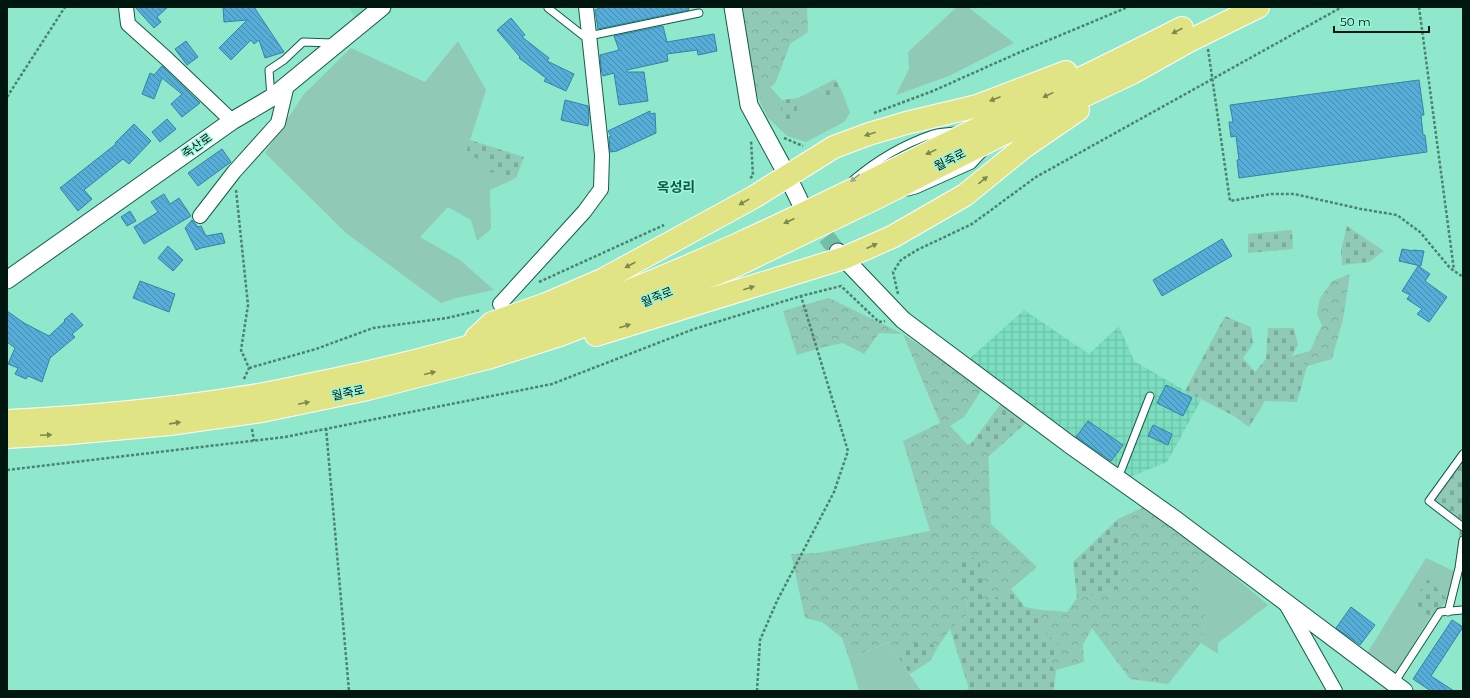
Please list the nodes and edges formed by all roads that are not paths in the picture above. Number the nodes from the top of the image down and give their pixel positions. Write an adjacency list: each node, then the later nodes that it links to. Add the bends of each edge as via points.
1 (126, 7): 15 (street, via 128,24)
2 (382, 7): 10 (street, 죽산로)
3 (586, 7): 9 (street)
4 (733, 7): 16 (street, via 749,105)
5 (1224, 7): 11 (main road, 월죽로, one-way to 11)
6 (1258, 7): 12 (main road, 월죽로)
7 (548, 8): 9 (lane)
8 (699, 13): 9 (lane)
9 (589, 38): 21 (street, via 602,155 601,190)
10 (338, 44): 13 (street, 죽산로); 14 (lane, via 303,42 269,70)
11 (1098, 71): 16 (main road, one-way to 16, via 1078,68 977,106 869,134 834,147); 23 (main road, 월죽로, one-way to 23, via 723,252 641,287 547,322)
12 (1132, 73): 19 (main road, one-way to 12, via 892,237 965,195 1024,147 1076,111 1120,89); 22 (main road, 월죽로, via 731,268)
13 (287, 85): 14 (street, 죽산로); 18 (street, via 278,124 234,172)
14 (271, 98): 15 (street, 죽산로)
15 (232, 121): 20 (street, 죽산로)
16 (787, 175): 17 (street); 23 (main road, one-way to 23, via 754,197 604,279 546,304 492,323)
17 (801, 204)
18 (200, 216)
19 (841, 255): 22 (main road, one-way to 19, via 582,339); 28 (street, via 903,320)
20 (7, 280)
21 (500, 304)
22 (560, 335): 26 (main road, 월죽로, one-way to 22, via 170,424 262,411 383,385 488,358)
23 (468, 347): 25 (main road, 월죽로, via 372,372 241,398 136,412)
24 (1150, 396): 28 (lane)
25 (7, 421)
26 (7, 437)
27 (1463, 454): 29 (lane, via 1429,502)
28 (1118, 478): 31 (street)
29 (1463, 527)
30 (1463, 540): 33 (lane)
31 (1285, 602): 34 (street); 35 (street)
32 (1462, 610): 33 (lane)
33 (1448, 612): 34 (lane, via 1440,612)
34 (1399, 687)
35 (1335, 691)

